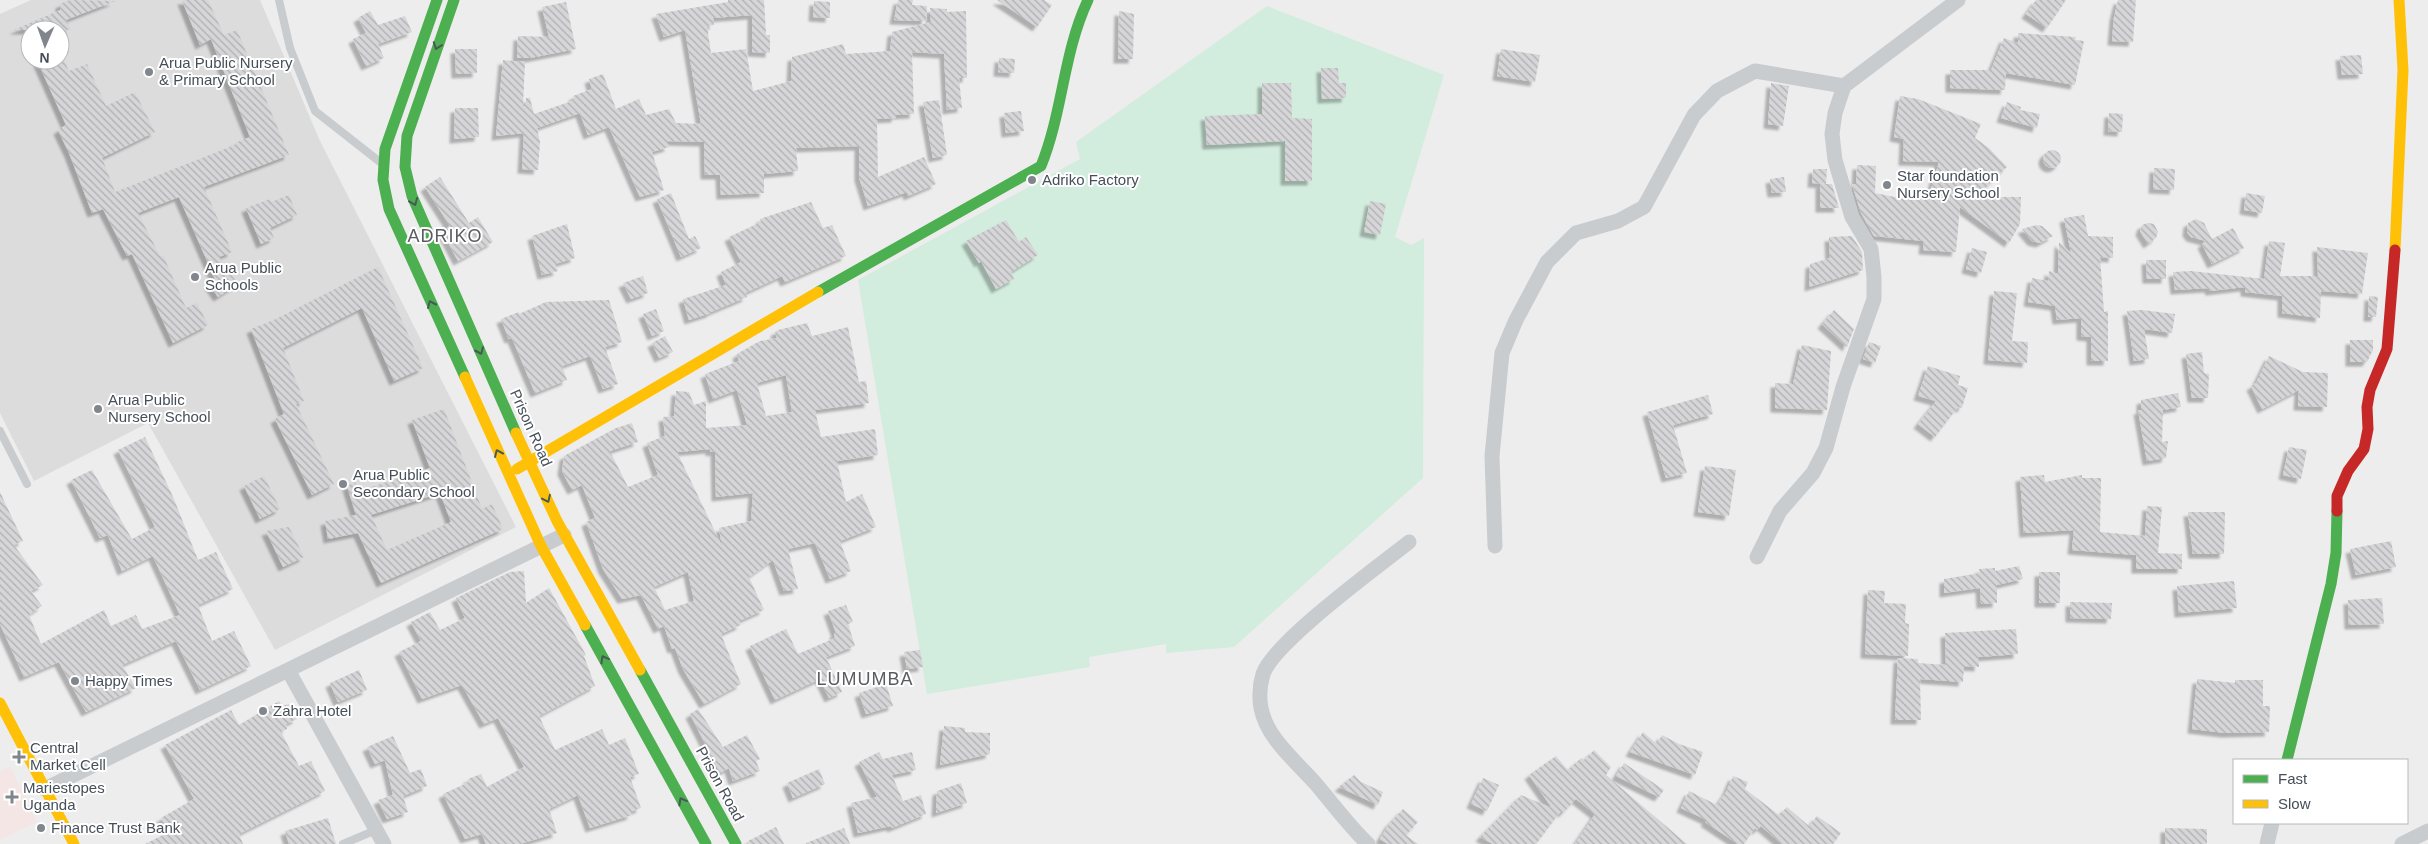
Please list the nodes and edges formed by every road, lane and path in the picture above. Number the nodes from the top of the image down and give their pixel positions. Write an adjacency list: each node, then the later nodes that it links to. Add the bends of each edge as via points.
1 (279, 0): 8 (lane, via 290,48 315,111)
2 (437, 0): 8 (street, via 388,141)
3 (454, 0): 10 (street, Prison Road, one-way to 10, via 407,136 405,167 412,196)
4 (1088, 0): 10 (street, via 1080,15 1057,124 1041,166)
5 (1958, 0): 7 (street)
6 (2399, 0): 20 (street, via 2403,70 2398,213 2387,349 2370,390 2364,448 2348,471 2337,496 2336,553 2331,584)
7 (1844, 86): 16 (street, via 1755,71 1718,91 1694,115 1644,207 1618,221 1576,233 1547,262 1502,353 1492,456); 17 (street, via 1833,127 1835,160 1852,216 1871,249 1874,299 1826,448 1813,473 1780,511)
8 (384, 165): 11 (street, one-way to 8, via 389,209 383,180)
9 (0, 431): 12 (lane)
10 (528, 461): 11 (street); 13 (street, Prison Road, one-way to 13)
11 (508, 475): 15 (street)
12 (27, 484)
13 (564, 535): 15 (street); 29 (street, Prison Road)
14 (1409, 542): 30 (street, via 1280,648 1264,672 1260,690 1261,708 1290,759)
15 (541, 546): 18 (street); 28 (street, one-way to 15)
16 (1495, 546)
17 (1756, 557)
18 (288, 670): 21 (street); 23 (street)
19 (0, 703): 21 (street)
20 (2287, 759)
21 (45, 789): 25 (street)
22 (2272, 824): 31 (street)
23 (376, 830): 26 (lane); 27 (street)
24 (2428, 831): 32 (street)
25 (74, 844)
26 (342, 844)
27 (384, 844)
28 (706, 844)
29 (736, 844)
30 (1368, 844)
31 (2267, 844)
32 (2402, 844)

